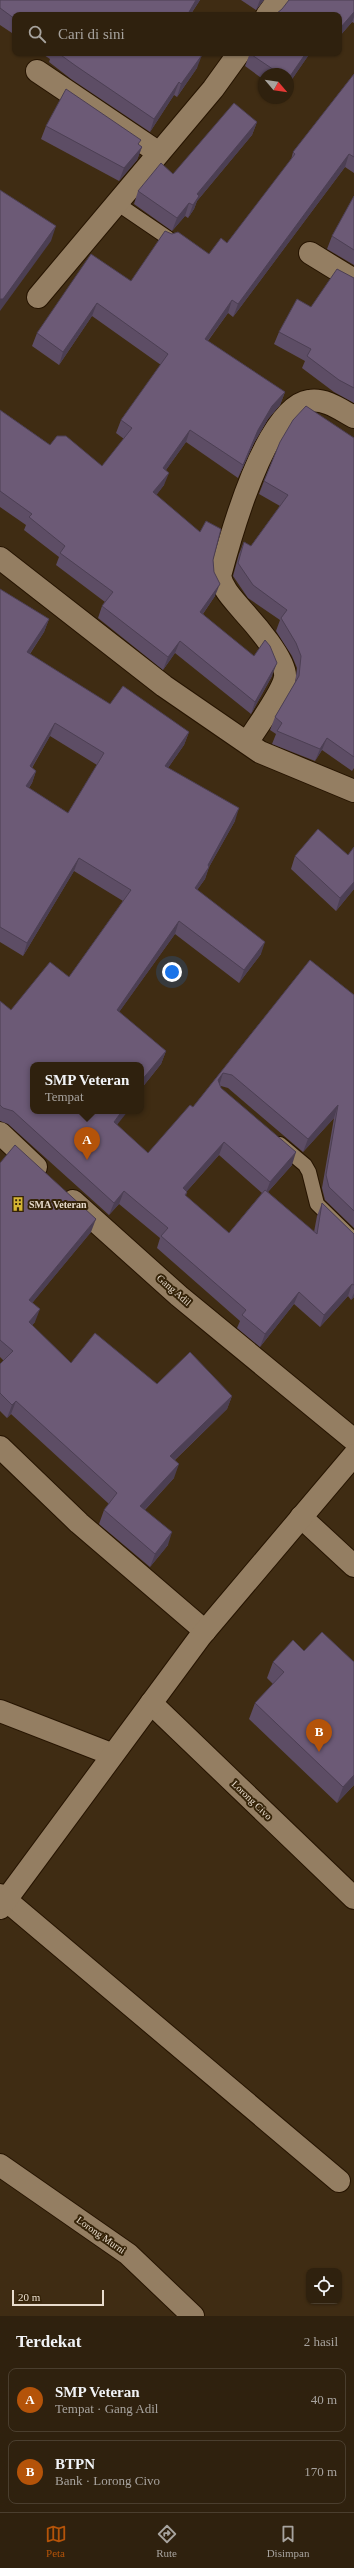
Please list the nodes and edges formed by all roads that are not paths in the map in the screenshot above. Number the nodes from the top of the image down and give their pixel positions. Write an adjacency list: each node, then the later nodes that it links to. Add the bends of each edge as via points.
1 (278, 0): 2 (street)
2 (269, 12)
3 (237, 56): 5 (street, via 213,89)
4 (37, 71): 5 (street)
5 (159, 153): 6 (street)
6 (118, 204): 7 (lane); 10 (street)
7 (168, 238)
8 (310, 253): 9 (street)
9 (354, 280)
10 (38, 297)
11 (354, 417): 13 (street, via 323,402 310,400 291,409 271,434 235,520 220,576 221,582 262,632 285,671 283,684)
12 (0, 558): 13 (street, via 164,686)
13 (247, 743): 14 (street, via 260,752)
14 (354, 792)
15 (0, 1133): 18 (street, Gang Adil, via 179,1296)
16 (270, 1134): 17 (lane, via 305,1165 317,1204)
17 (354, 1240)
18 (354, 1440)
19 (0, 1447): 23 (street, via 79,1523)
20 (354, 1455): 21 (street)
21 (301, 1517): 22 (street); 23 (street)
22 (354, 1566)
23 (205, 1631): 24 (street)
24 (151, 1703): 26 (street); 27 (street, Lorong Civo)
25 (0, 1711): 26 (street)
26 (111, 1754): 28 (street)
27 (354, 1898)
28 (2, 1901): 30 (street)
29 (0, 2165): 31 (street, Lorong Murni, via 128,2254)
30 (339, 2182)
31 (193, 2316)

